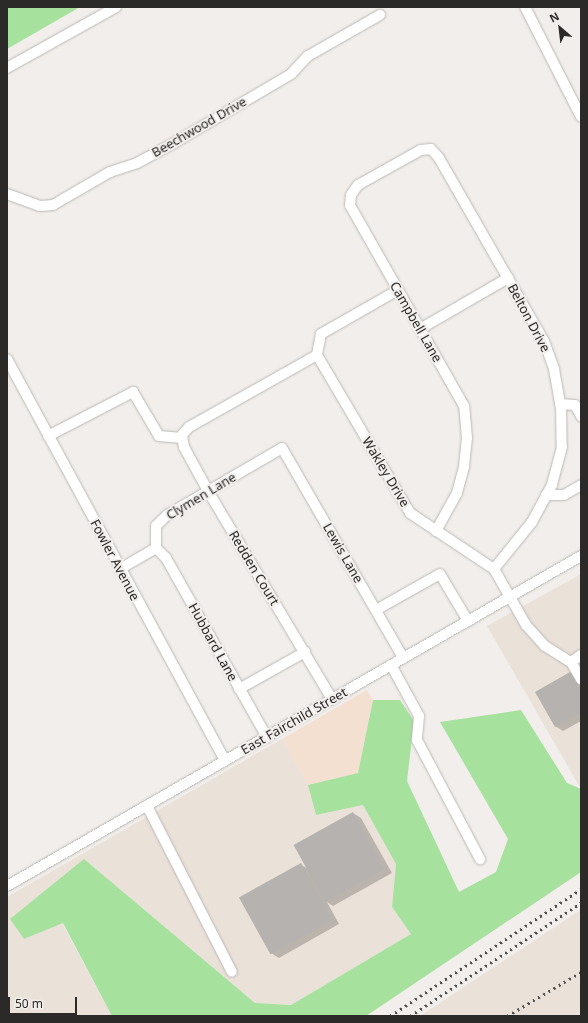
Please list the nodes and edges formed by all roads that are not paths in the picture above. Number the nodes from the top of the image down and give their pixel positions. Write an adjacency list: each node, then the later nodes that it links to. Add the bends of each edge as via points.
1 (116, 7): 4 (street)
2 (525, 7): 5 (street)
3 (380, 15): 7 (street, Beechwood Drive, via 308,56 290,74 174,143 137,163 110,172 53,205 40,206)
4 (7, 68)
5 (581, 118)
6 (421, 150): 8 (street, Belton Drive, via 431,149 440,158); 9 (street, Campbell Lane, via 358,185 351,195 350,205)
7 (7, 194)
8 (508, 278): 10 (street); 13 (street, Belton Drive, via 544,341 554,369)
9 (398, 290): 10 (street, Campbell Lane); 11 (street, via 321,334)
10 (420, 329): 21 (street, Campbell Lane, via 464,406 467,438 464,466 457,493)
11 (317, 355): 16 (street, via 189,427); 21 (street, Wakley Drive, via 410,513)
12 (7, 359): 15 (street, Fowler Avenue)
13 (560, 404): 14 (street, via 575,405); 20 (street, Belton Drive, via 562,447 552,484)
14 (581, 416)
15 (48, 436): 16 (street, via 133,392 159,436); 24 (street, Fowler Avenue)
16 (182, 437): 19 (street, Redden Court, via 184,447)
17 (282, 448): 19 (street, Clymen Lane); 27 (street, Lewis Lane)
18 (581, 485): 20 (street, via 564,495)
19 (208, 491): 22 (street, Clymen Lane, via 167,515 156,526); 29 (street, Redden Court)
20 (546, 495): 25 (street, Belton Drive, via 532,522)
21 (436, 531): 25 (street, Wakley Drive)
22 (156, 548): 24 (street); 35 (street, Hubbard Lane, via 166,558)
23 (581, 556): 26 (street, East Fairchild Street)
24 (120, 569): 38 (street, Fowler Avenue)
25 (494, 569): 26 (street, Wakley Drive)
26 (509, 598): 28 (street, East Fairchild Street); 32 (street, Wakley Drive, via 526,626 545,646)
27 (376, 610): 28 (street, via 440,574); 31 (street, Lewis Lane)
28 (468, 621): 31 (street, East Fairchild Street)
29 (305, 652): 35 (street); 36 (street, Redden Court)
30 (581, 655): 32 (street)
31 (403, 658): 33 (street, East Fairchild Street)
32 (571, 662): 34 (street)
33 (391, 665): 36 (street, East Fairchild Street); 40 (street, via 419,716 417,740)
34 (581, 679)
35 (239, 689): 37 (street, Hubbard Lane)
36 (332, 699): 37 (street, East Fairchild Street)
37 (267, 737): 38 (street, East Fairchild Street)
38 (224, 761): 39 (street, East Fairchild Street)
39 (147, 806): 41 (street, East Fairchild Street); 42 (street)
40 (480, 859)
41 (7, 886)
42 (232, 972)

